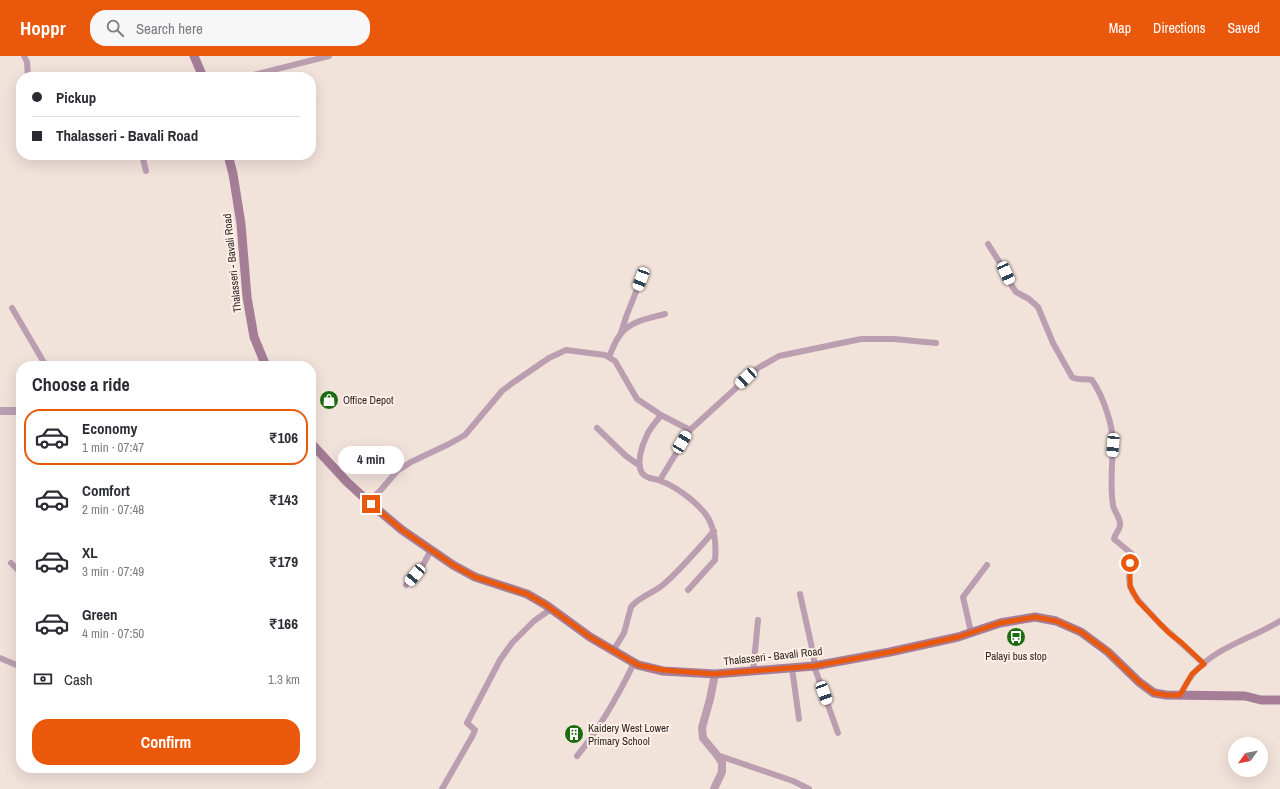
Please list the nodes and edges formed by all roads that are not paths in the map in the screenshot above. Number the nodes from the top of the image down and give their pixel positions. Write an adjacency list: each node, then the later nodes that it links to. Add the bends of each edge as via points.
1 (24, 56): 4 (street)
2 (194, 56): 5 (main road)
3 (329, 56): 6 (street)
4 (28, 72)
5 (201, 72)
6 (265, 72)
7 (143, 160): 9 (street)
8 (229, 160): 18 (main road, Thalasseri - Bavali Road, via 241,224 248,303 254,337)
9 (146, 171)
10 (988, 244): 45 (street, via 1016,292 1038,307 1053,343 1072,377 1092,380 1099,392 1113,445 1113,506 1121,523 1114,539 1132,554 1130,586 1138,601)
11 (641, 279): 14 (street)
12 (12, 308): 17 (street)
13 (665, 314): 14 (street, via 636,323)
14 (621, 333): 16 (street)
15 (936, 342): 23 (street, via 861,339 779,356 758,368)
16 (609, 357): 21 (street, via 615,361 636,399); 27 (street, via 605,354 566,350 549,358 502,390 465,435)
17 (43, 361)
18 (264, 361)
19 (0, 411): 20 (street)
20 (16, 411)
21 (661, 415): 23 (street); 26 (street, via 647,434 639,461)
22 (597, 428): 26 (street)
23 (690, 430): 28 (street)
24 (316, 448): 29 (main road, Thalasseri - Bavali Road)
25 (388, 456): 27 (street)
26 (640, 466): 28 (street, via 647,478)
27 (397, 471): 29 (street)
28 (660, 480): 30 (street, via 694,502 708,518)
29 (368, 502): 31 (main road, Thalasseri - Bavali Road)
30 (714, 531): 36 (street, via 715,560); 42 (street, via 664,585 631,607 624,633)
31 (431, 550): 35 (street, via 423,565); 38 (main road, Thalasseri - Bavali Road, via 475,577 527,594)
32 (11, 563): 34 (street)
33 (987, 565): 41 (street, via 963,597)
34 (16, 568)
35 (406, 585)
36 (688, 590)
37 (800, 594): 47 (street)
38 (551, 609): 42 (main road, Thalasseri - Bavali Road); 57 (street, via 534,621 512,643 500,660 467,723 475,730 473,735)
39 (758, 620): 49 (street)
40 (1280, 621): 45 (street, via 1225,648)
41 (971, 632): 47 (main road, Thalasseri - Bavali Road, via 890,652); 51 (main road, Thalasseri - Bavali Road, via 1000,623 1035,617 1056,621 1081,632 1154,693)
42 (613, 651): 44 (main road, Thalasseri - Bavali Road)
43 (0, 658): 46 (street)
44 (634, 663): 50 (main road, Thalasseri - Bavali Road, via 663,670); 56 (street, via 593,737)
45 (1204, 664): 51 (street, via 1192,674)
46 (16, 665)
47 (814, 666): 48 (main road, Thalasseri - Bavali Road); 54 (street)
48 (792, 668): 49 (main road, Thalasseri - Bavali Road); 53 (street)
49 (753, 672): 50 (main road, Thalasseri - Bavali Road)
50 (714, 674): 55 (street, via 702,728 703,738)
51 (1180, 695): 52 (main road, Thalasseri - Bavali Road, via 1244,696 1261,700)
52 (1280, 700)
53 (799, 719)
54 (838, 733)
55 (717, 755): 58 (street, via 722,764 722,772); 59 (street)
56 (577, 756)
57 (442, 789)
58 (714, 789)
59 (809, 789)

